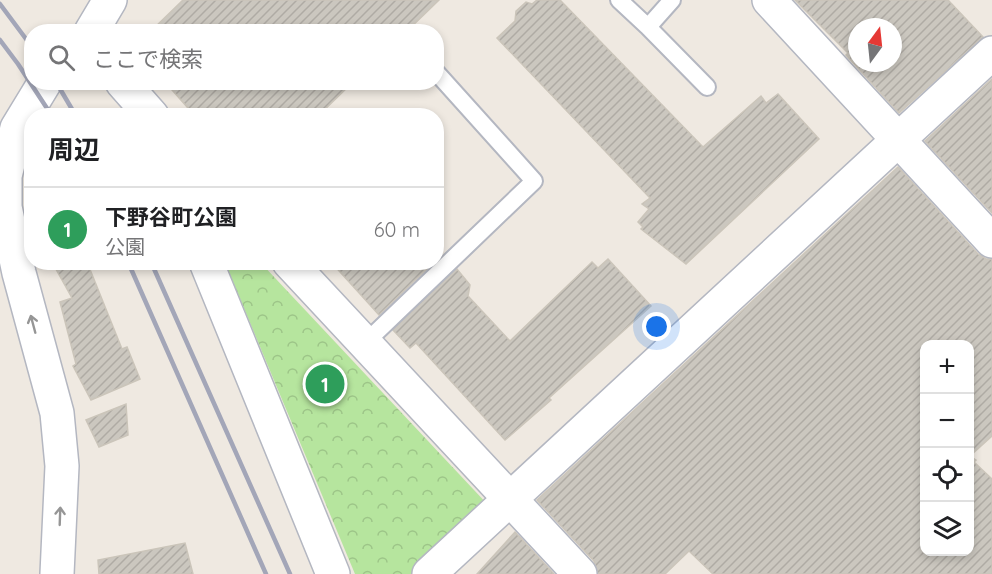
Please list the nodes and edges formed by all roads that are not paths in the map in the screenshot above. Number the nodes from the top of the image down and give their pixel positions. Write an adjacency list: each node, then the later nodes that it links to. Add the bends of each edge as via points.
1 (110, 0): 5 (street)
2 (619, 0): 6 (lane)
3 (672, 0): 6 (lane)
4 (770, 0): 15 (street)
5 (96, 24)
6 (648, 27): 9 (lane)
7 (992, 53): 15 (street)
8 (444, 81): 18 (lane, via 534,181)
9 (707, 87)
10 (40, 90): 12 (street)
11 (129, 90): 13 (street)
12 (29, 108)
13 (145, 108)
14 (24, 116): 16 (street, via 17,128 5,176)
15 (897, 140): 17 (street); 23 (street)
16 (3, 208): 24 (street, one-way to 16, via 62,466 57,413)
17 (992, 241)
18 (444, 267)
19 (209, 270): 25 (street)
20 (297, 270): 22 (street)
21 (441, 270): 22 (lane)
22 (365, 343): 23 (street)
23 (510, 500): 26 (street); 27 (street)
24 (57, 574)
25 (333, 574)
26 (429, 574)
27 (580, 574)

